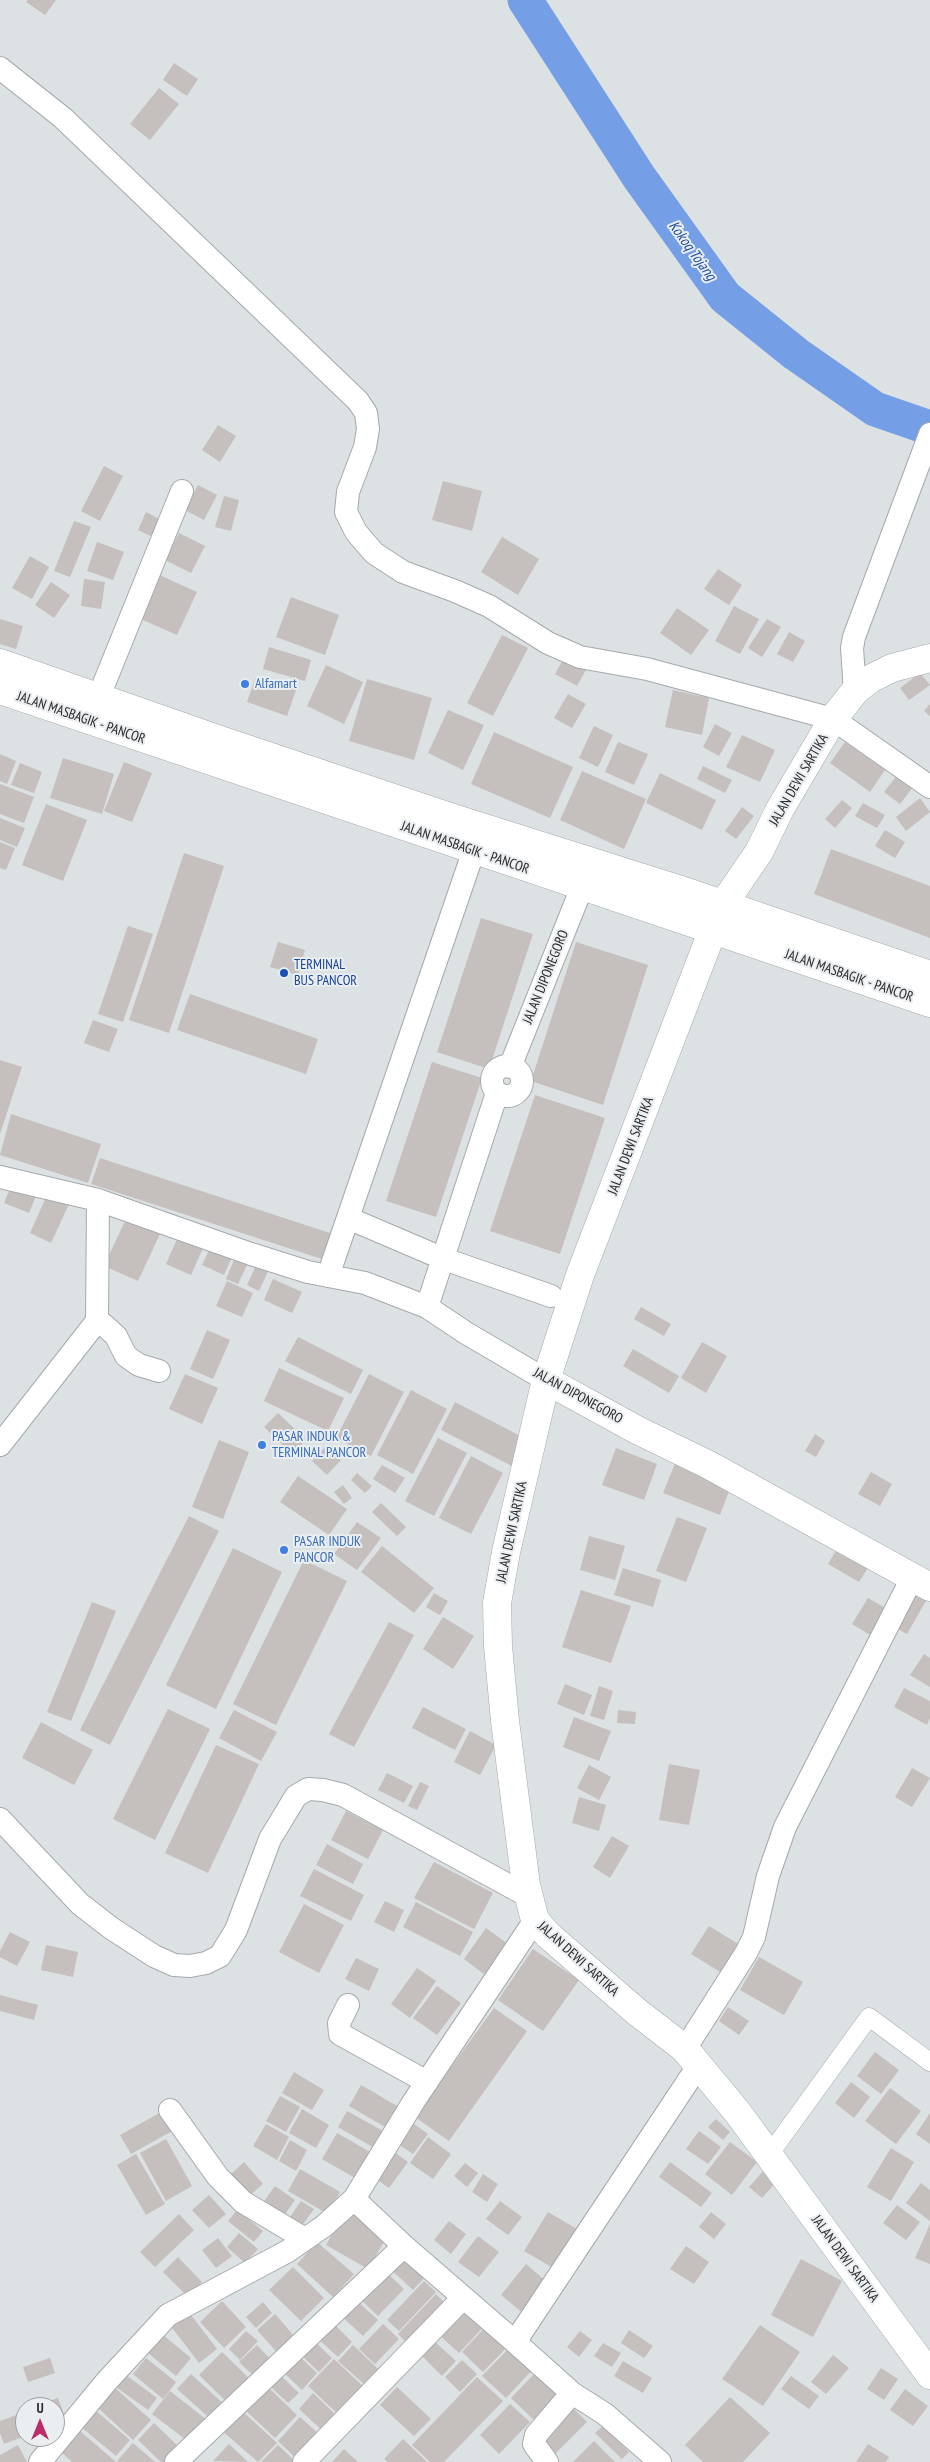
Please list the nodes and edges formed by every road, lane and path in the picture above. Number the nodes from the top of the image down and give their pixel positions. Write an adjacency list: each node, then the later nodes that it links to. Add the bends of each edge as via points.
1 (0, 68): 9 (street, via 63,118 358,401 366,413 368,429 365,447 348,492 346,512 356,532 374,553 403,572 489,606 548,643 580,657 646,669)
2 (930, 434): 7 (street, via 854,637)
3 (182, 491): 8 (street)
4 (930, 658): 7 (street, JALAN DEWI SARTIKA, via 892,668 870,679)
5 (0, 663): 8 (street, JALAN MASBAGIK - PANCOR)
6 (0, 690): 11 (street, JALAN MASBAGIK - PANCOR)
7 (855, 692): 9 (street, JALAN DEWI SARTIKA)
8 (99, 696): 13 (street, JALAN MASBAGIK - PANCOR, via 220,740)
9 (834, 719): 10 (street); 13 (street, JALAN DEWI SARTIKA, via 780,809 759,852)
10 (930, 787)
11 (474, 850): 12 (street, JALAN MASBAGIK - PANCOR); 19 (street)
12 (582, 887): 14 (street, JALAN MASBAGIK - PANCOR); 20 (street, JALAN DIPONEGORO, via 510,1067 520,1075 520,1088 510,1096 497,1093)
13 (722, 906): 14 (street, JALAN DEWI SARTIKA); 15 (street, JALAN MASBAGIK - PANCOR)
14 (711, 931): 16 (street, JALAN MASBAGIK - PANCOR); 26 (street, JALAN DEWI SARTIKA, via 580,1275)
15 (930, 975)
16 (930, 1003)
17 (0, 1177): 18 (street)
18 (98, 1200): 21 (street, via 251,1254); 24 (street)
19 (348, 1218): 20 (street); 21 (street)
20 (444, 1258): 22 (street); 23 (street, JALAN DIPONEGORO)
21 (328, 1276): 23 (street, via 365,1282)
22 (551, 1296)
23 (427, 1307): 26 (street, JALAN DIPONEGORO)
24 (97, 1321): 25 (street, via 116,1336 126,1356 139,1365); 27 (street)
25 (159, 1371)
26 (546, 1380): 28 (street, JALAN DIPONEGORO, via 637,1430 709,1464); 30 (street, JALAN DEWI SARTIKA, via 497,1603 505,1721)
27 (0, 1445)
28 (921, 1582): 32 (street, via 786,1827 768,1876 754,1937)
29 (0, 1819): 30 (street, via 80,1904 125,1938 174,1964 190,1966 220,1956 236,1930 270,1839 296,1796 308,1789 343,1796)
30 (531, 1908): 32 (street, JALAN DEWI SARTIKA, via 548,1935); 34 (street)
31 (348, 2005): 34 (street, via 339,2022 340,2034)
32 (691, 2058): 36 (street, JALAN DEWI SARTIKA); 41 (street)
33 (930, 2062): 36 (street, via 869,2017)
34 (427, 2082): 37 (street)
35 (170, 2110): 38 (street, via 218,2177 243,2202)
36 (769, 2155): 42 (street, JALAN DEWI SARTIKA)
37 (354, 2199): 38 (street); 39 (street)
38 (305, 2240): 44 (street, via 168,2315 106,2382)
39 (404, 2246): 40 (street); 45 (street)
40 (463, 2298): 41 (street); 46 (street)
41 (515, 2342): 43 (street)
42 (930, 2375)
43 (572, 2393): 47 (street, via 536,2435 534,2444); 48 (street, via 605,2414)
44 (40, 2462)
45 (176, 2462)
46 (304, 2462)
47 (546, 2462)
48 (660, 2462)

